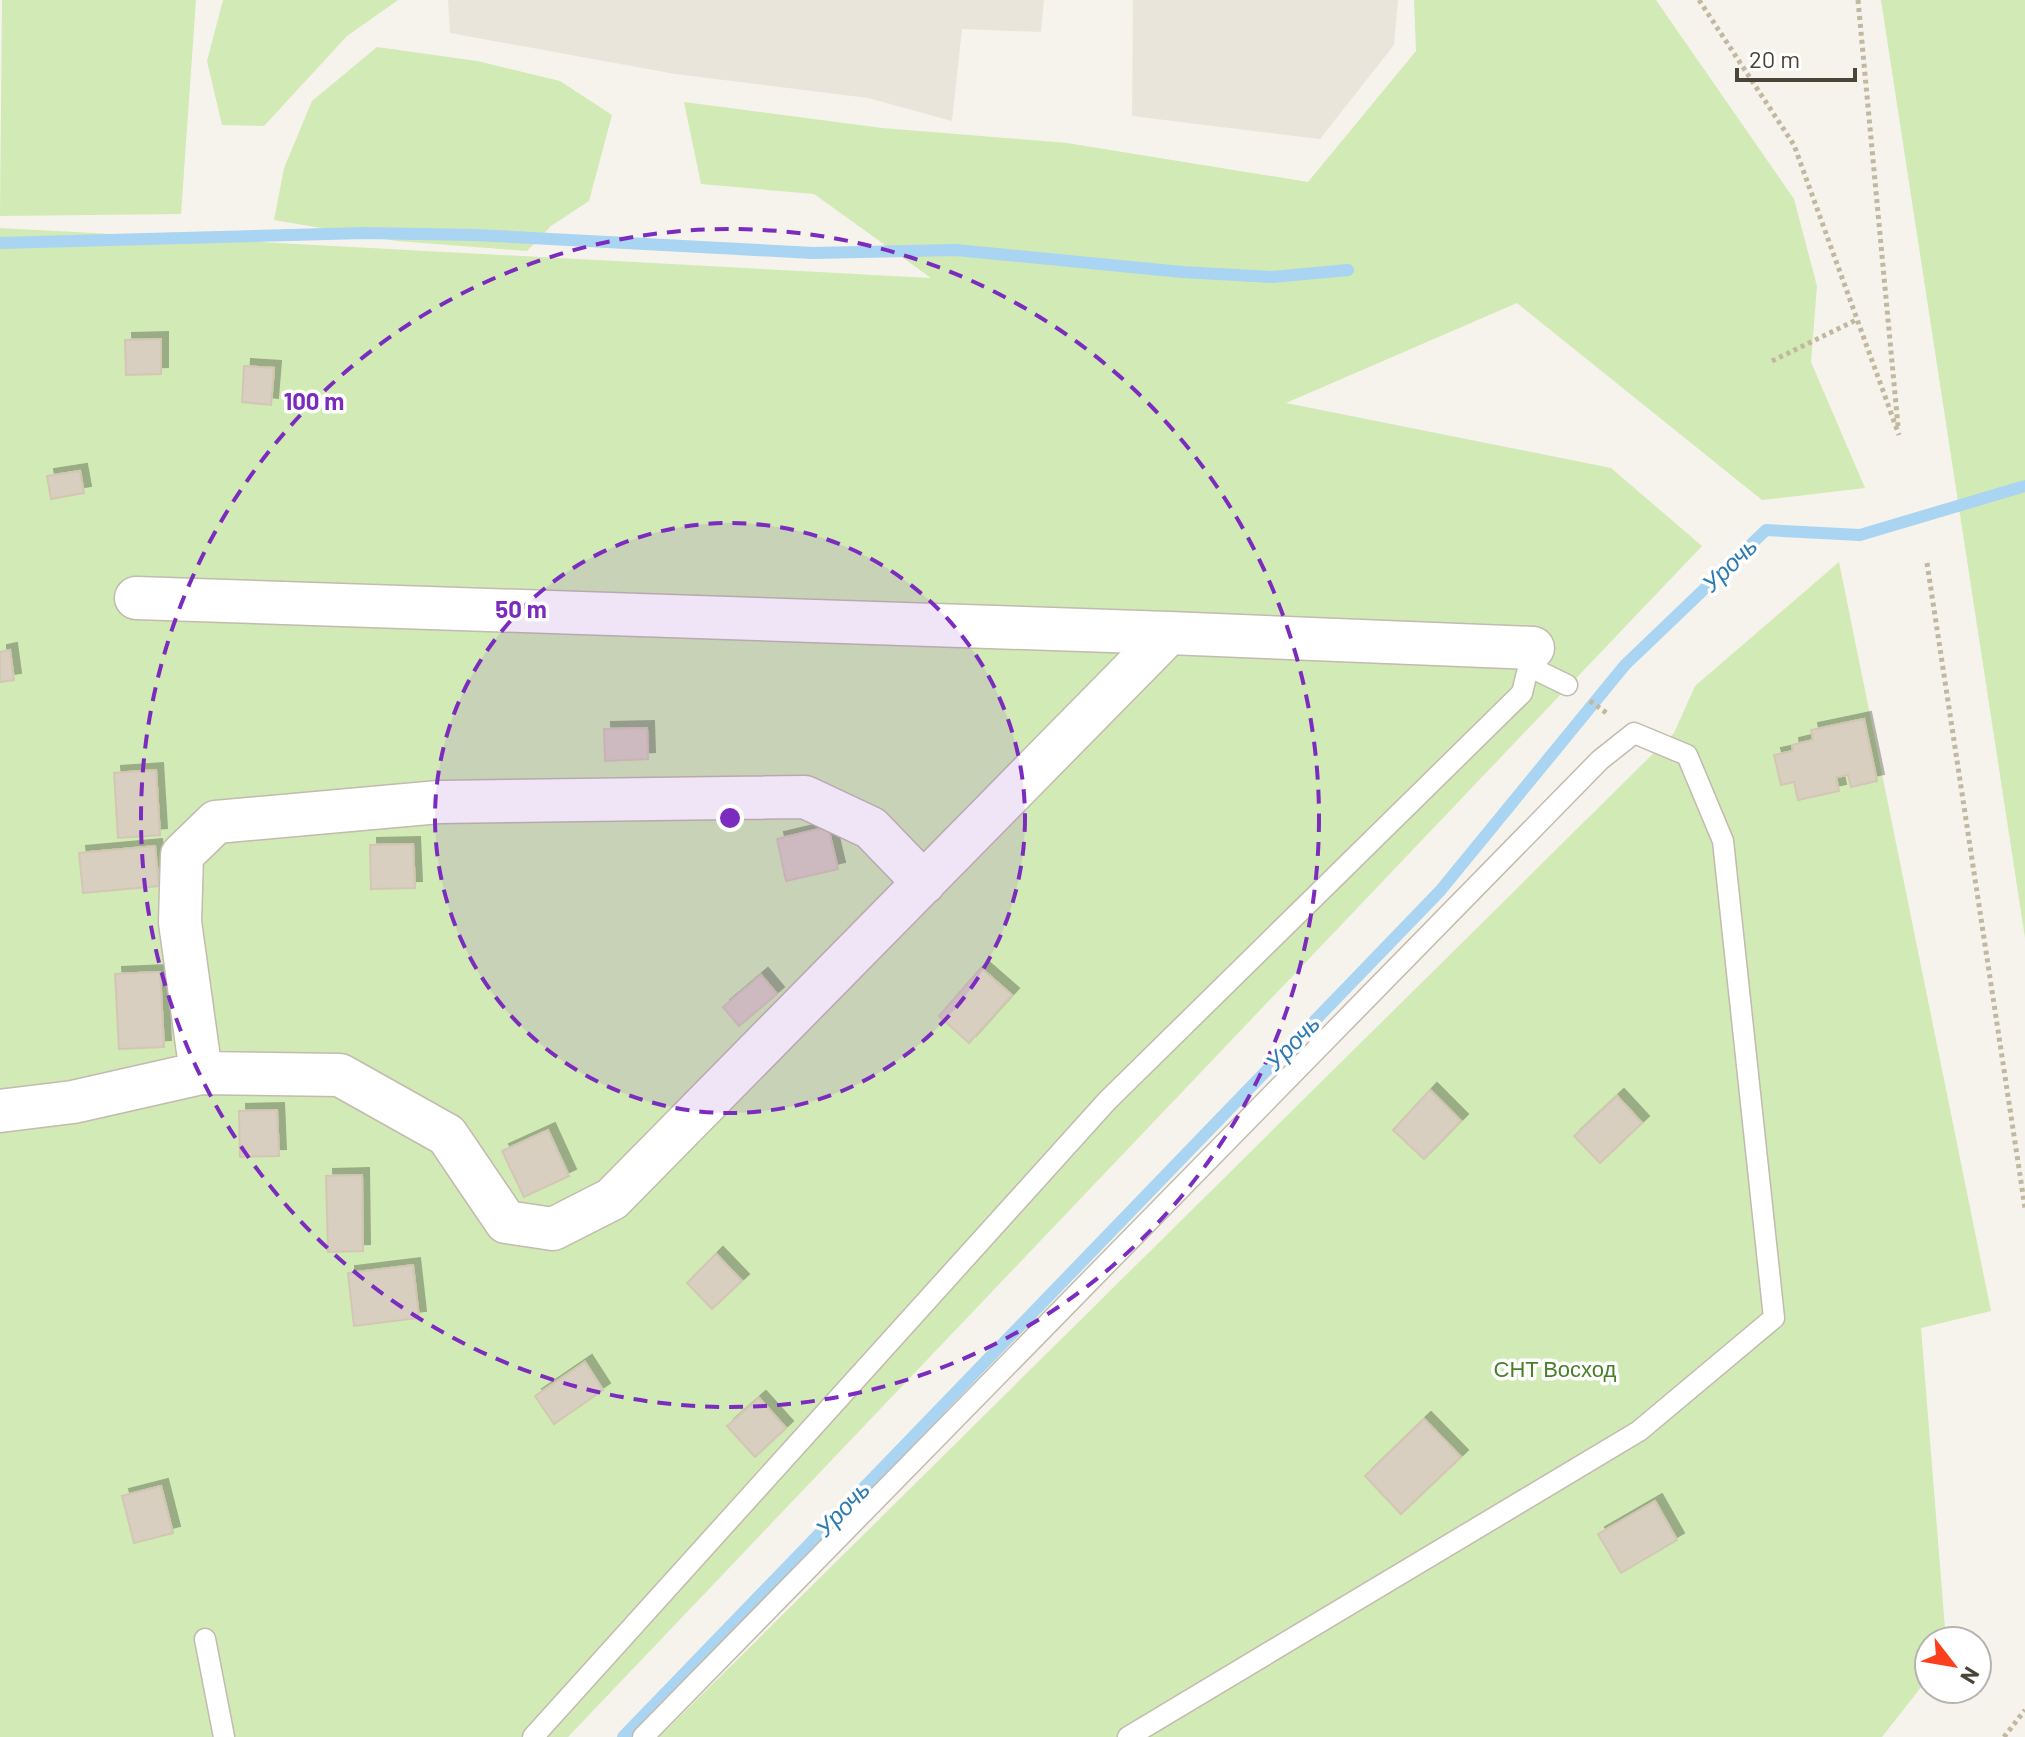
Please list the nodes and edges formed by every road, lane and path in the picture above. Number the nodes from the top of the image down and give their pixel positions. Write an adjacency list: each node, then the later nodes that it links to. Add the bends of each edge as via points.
1 (1699, 0): 3 (path, via 1794,145)
2 (1858, 0): 3 (path, via 1899,435)
3 (1858, 319): 4 (path)
4 (1772, 361)
5 (1927, 563): 13 (path)
6 (136, 598): 7 (street)
7 (1169, 633): 8 (street); 10 (street)
8 (1531, 657): 9 (lane); 17 (lane, via 1522,693 1107,1101)
9 (1567, 685)
10 (924, 883): 11 (street, via 612,1199 553,1229 506,1222 447,1135 340,1075); 11 (street, via 871,828 805,797 439,802 216,822 182,855 180,922)
11 (201, 1073): 12 (street, via 73,1102)
12 (0, 1111)
13 (2025, 1208)
14 (205, 1639): 16 (lane)
15 (2025, 1710): 20 (path)
16 (224, 1737)
17 (533, 1737)
18 (643, 1737): 19 (lane, via 1600,760 1634,733 1687,755 1723,841 1774,1318 1639,1431)
19 (1128, 1737)
20 (2004, 1737)

